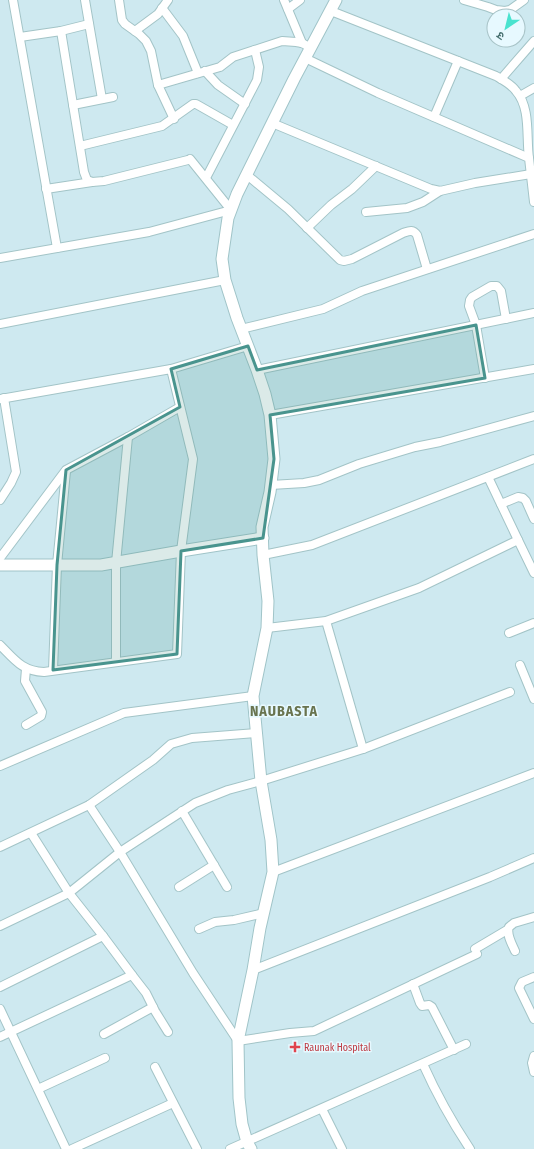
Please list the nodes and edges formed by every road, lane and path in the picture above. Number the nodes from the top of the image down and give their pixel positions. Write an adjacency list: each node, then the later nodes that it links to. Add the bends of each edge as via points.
1 (13, 0): 15 (street)
2 (85, 0): 12 (street)
3 (119, 0): 14 (street, via 122,20)
4 (284, 0): 10 (street)
5 (300, 0): 10 (street)
6 (336, 0): 11 (street)
7 (464, 0): 8 (street, via 505,11)
8 (524, 0)
9 (166, 2): 14 (street, via 152,20); 20 (street)
10 (288, 9): 18 (street)
11 (331, 11): 18 (street); 19 (street)
12 (89, 24): 13 (street); 26 (street)
13 (61, 31): 15 (street); 28 (street)
14 (135, 32): 22 (street, via 146,40 151,51)
15 (20, 37): 40 (street)
16 (534, 41): 21 (street)
17 (255, 50): 18 (street, via 282,42 296,42); 20 (street, via 233,57 220,67); 27 (street, via 259,75)
18 (306, 50): 29 (street, via 378,93); 31 (street)
19 (458, 61): 21 (street); 29 (street)
20 (201, 72): 22 (street); 27 (street)
21 (501, 79): 24 (street)
22 (158, 85): 30 (street)
23 (534, 88): 24 (street)
24 (520, 96): 34 (street, via 526,117 527,145)
25 (113, 98): 26 (street)
26 (102, 99): 28 (street)
27 (245, 104): 32 (street)
28 (73, 105): 33 (street)
29 (434, 117): 34 (street)
30 (174, 119): 32 (street, via 196,104); 33 (street, via 156,128)
31 (272, 123): 35 (street); 36 (street)
32 (233, 125): 38 (street)
33 (80, 146): 39 (street, via 86,178)
34 (531, 161): 37 (street)
35 (376, 166): 41 (street); 45 (street)
36 (247, 174): 43 (street); 45 (street, via 288,208)
37 (531, 174): 41 (street); 42 (street)
38 (208, 176)
39 (92, 182): 40 (street); 43 (street, via 104,182 189,160)
40 (46, 190): 47 (street)
41 (440, 191): 44 (street, via 407,208)
42 (534, 202)
43 (231, 210): 47 (street, via 149,232); 50 (street, via 222,259)
44 (366, 212)
45 (307, 228): 49 (street, via 334,255 344,261 352,260 403,233 413,231 417,235)
46 (534, 234): 49 (street)
47 (57, 248): 48 (street)
48 (0, 258)
49 (427, 269): 55 (street, via 362,291 323,309)
50 (225, 280): 53 (street); 55 (street)
51 (534, 313): 52 (street)
52 (506, 319): 54 (street); 54 (street, via 500,287 491,286 470,300 469,306)
53 (0, 324)
54 (476, 325): 59 (street); 60 (street)
55 (241, 329): 56 (street)
56 (248, 346): 57 (street); 59 (street)
57 (171, 369): 61 (street); 62 (street)
58 (534, 369): 60 (street)
59 (257, 370): 63 (street)
60 (485, 378): 63 (street)
61 (2, 399): 70 (street, via 16,472)
62 (180, 407): 65 (street); 75 (street, via 193,459)
63 (270, 415): 69 (street, via 274,459)
64 (534, 416): 69 (street, via 408,449 319,480)
65 (128, 437): 67 (street); 78 (street)
66 (534, 459): 68 (street)
67 (66, 470): 77 (street); 80 (street)
68 (488, 477): 71 (street); 76 (street, via 312,545)
69 (271, 485): 73 (street, via 262,527)
70 (0, 500)
71 (501, 504): 72 (street, via 518,497 523,498); 74 (street)
72 (534, 519)
73 (263, 538): 75 (street); 76 (street)
74 (518, 540): 81 (street); 82 (street, via 419,588)
75 (181, 550): 78 (street); 87 (street, via 177,654)
76 (263, 555): 84 (street, via 268,601)
77 (0, 558)
78 (116, 563): 80 (street); 87 (street)
79 (0, 565): 80 (street)
80 (57, 565): 90 (street)
81 (534, 573)
82 (326, 621): 84 (street); 96 (street)
83 (534, 623): 85 (street)
84 (267, 628): 92 (street)
85 (509, 632)
86 (0, 645): 89 (street)
87 (116, 661): 90 (street)
88 (520, 665): 93 (street)
89 (26, 669): 90 (street); 94 (street, via 25,681 42,712 41,716)
90 (54, 670)
91 (510, 692): 96 (street)
92 (253, 696): 95 (street); 97 (street, via 124,713)
93 (534, 699)
94 (26, 725)
95 (257, 733): 99 (street); 100 (street, via 192,738 171,744 153,760)
96 (363, 749): 99 (street)
97 (0, 766)
98 (534, 773): 107 (street)
99 (261, 781): 101 (street, via 228,790); 107 (street, via 271,840)
100 (89, 805): 102 (street); 104 (street)
101 (182, 811): 104 (street); 106 (street)
102 (31, 833): 103 (street); 110 (street)
103 (0, 847)
104 (120, 852): 110 (street); 130 (street, via 193,973)
105 (534, 858): 118 (street)
106 (214, 865): 108 (street); 109 (street)
107 (273, 872): 111 (street)
108 (179, 887)
109 (227, 887)
110 (69, 893): 113 (street); 116 (street)
111 (264, 913): 114 (street, via 215,922); 118 (street)
112 (534, 917): 115 (street, via 514,923)
113 (0, 926)
114 (199, 929)
115 (508, 930): 117 (street); 121 (street, via 476,951)
116 (103, 936): 119 (street); 122 (street)
117 (515, 951)
118 (253, 970): 130 (street)
119 (132, 975): 123 (street); 126 (street)
120 (534, 976): 125 (street, via 522,982 519,988)
121 (413, 984): 130 (street, via 314,1031); 132 (street, via 420,1003 422,1006 432,1007)
122 (0, 986)
123 (153, 1007): 127 (street); 128 (street)
124 (0, 1009): 126 (street)
125 (534, 1019)
126 (11, 1032): 129 (street); 138 (street)
127 (168, 1032)
128 (104, 1034)
129 (0, 1037)
130 (238, 1041): 141 (street, via 239,1098 242,1124)
131 (466, 1044): 132 (street)
132 (454, 1050): 135 (street)
133 (534, 1056): 137 (street)
134 (104, 1058): 138 (street)
135 (423, 1064): 140 (street); 147 (street, via 448,1115)
136 (155, 1067): 139 (street)
137 (534, 1072)
138 (38, 1089): 142 (street)
139 (173, 1103): 143 (street); 144 (street)
140 (322, 1109): 141 (street); 146 (street)
141 (249, 1145): 145 (street)
142 (66, 1149)
143 (72, 1149)
144 (196, 1149)
145 (230, 1149)
146 (342, 1149)
147 (470, 1149)

